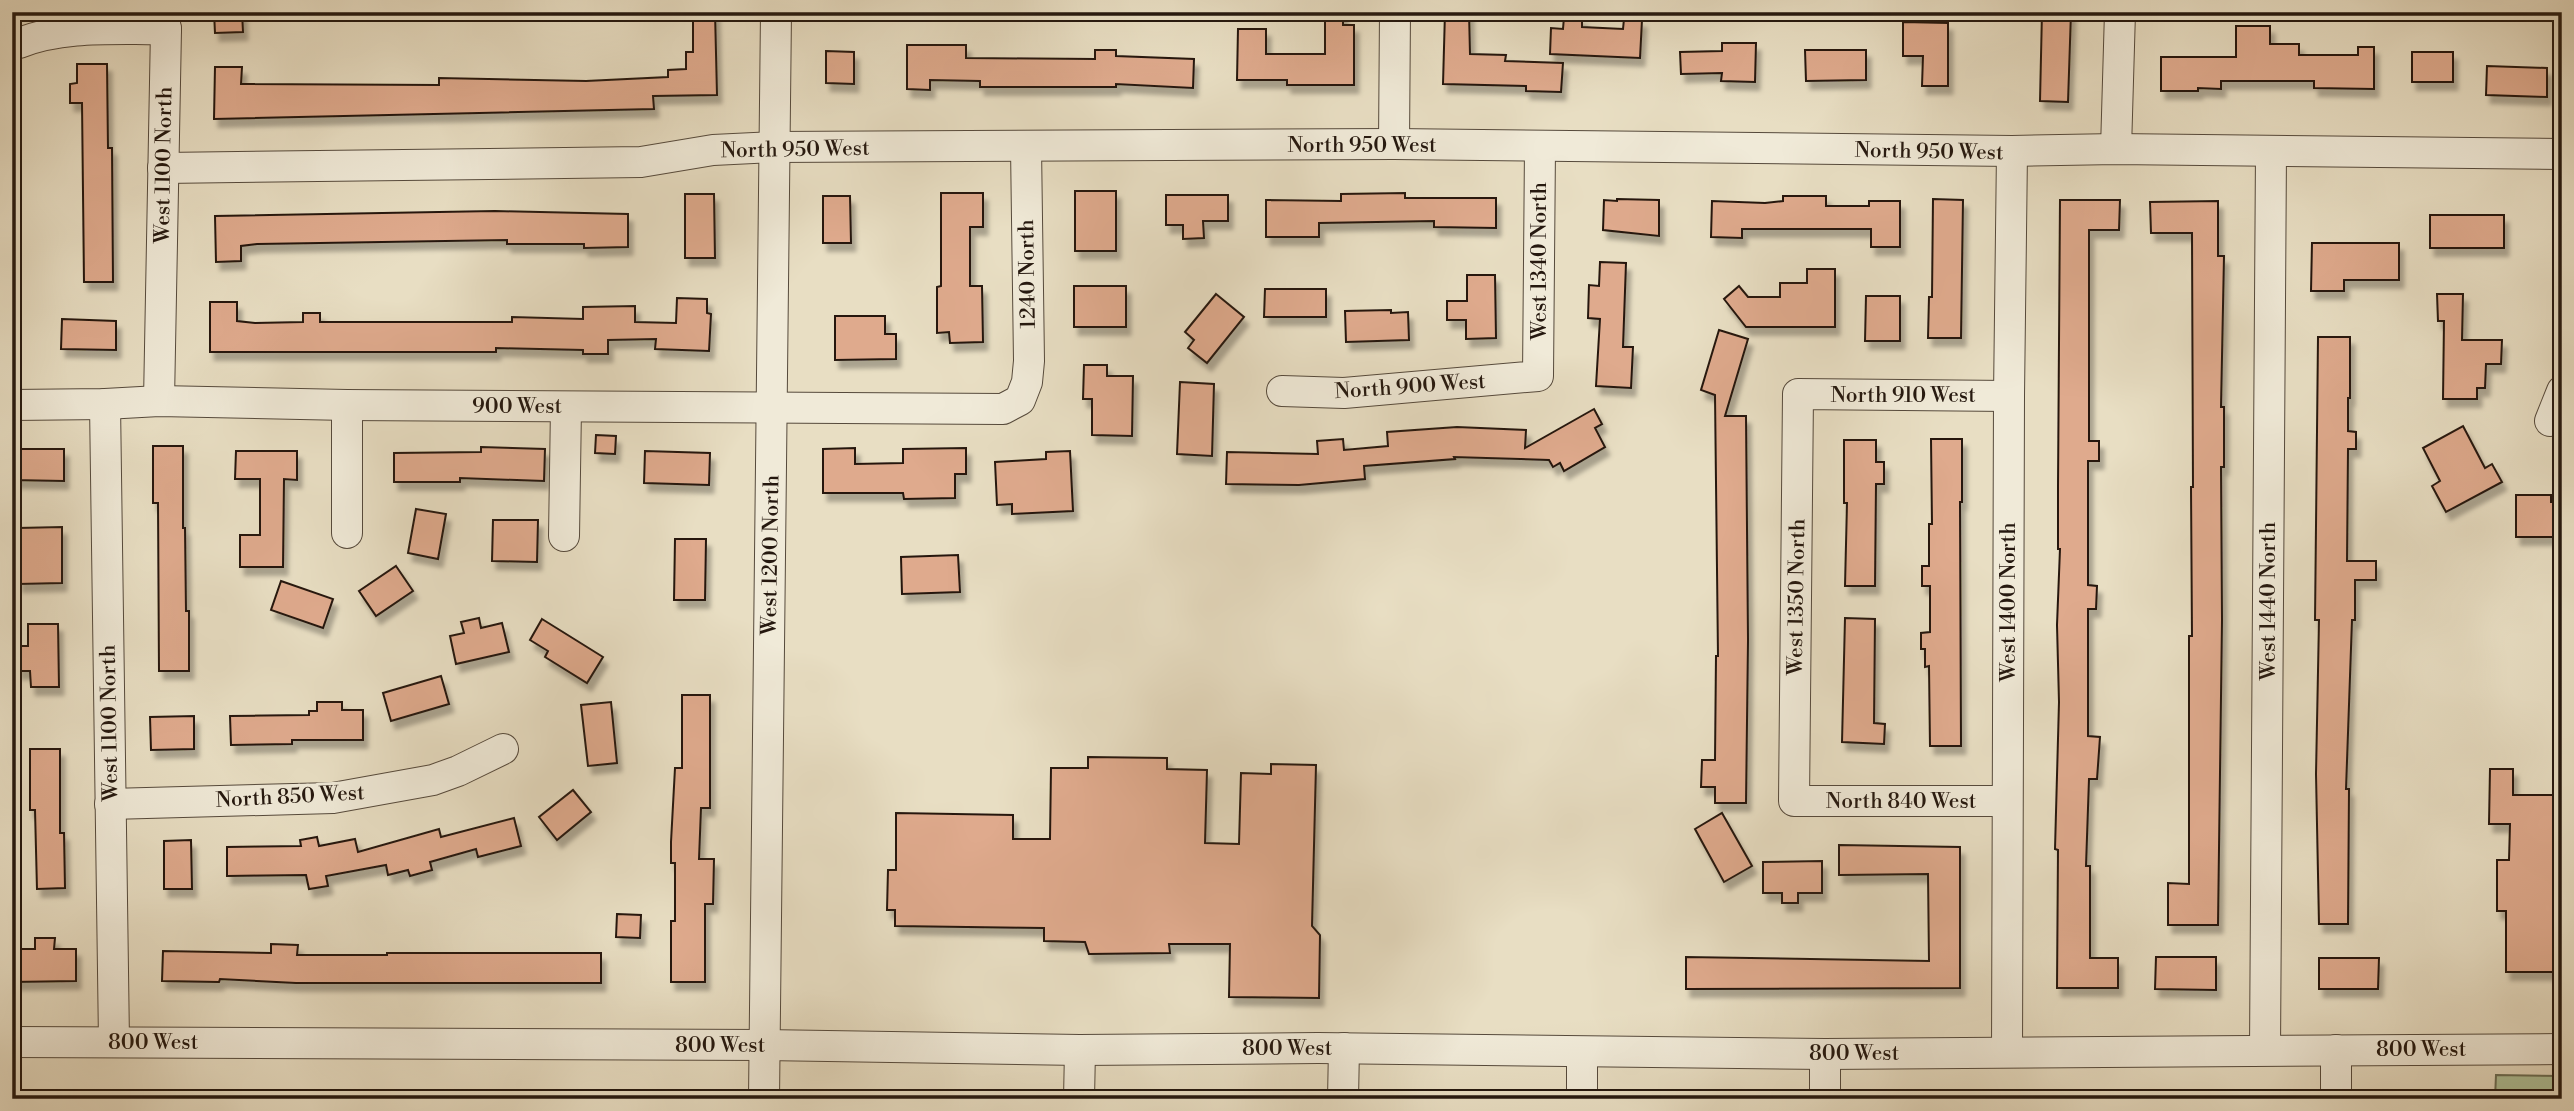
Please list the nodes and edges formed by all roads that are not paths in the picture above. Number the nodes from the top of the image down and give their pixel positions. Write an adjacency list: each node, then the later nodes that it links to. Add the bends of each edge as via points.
1 (775, 12): 7 (street, West 1200 North)
2 (1395, 12): 6 (street)
3 (2120, 12): 10 (street)
4 (165, 21): 5 (street, via 66,31); 14 (street, West 1100 North)
5 (19, 43)
6 (1394, 144): 8 (street, North 950 West); 9 (street, North 950 West)
7 (774, 147): 8 (street, North 950 West); 14 (street, North 950 West, via 713,150 641,162); 26 (street, West 1200 North)
8 (1026, 147): 20 (street, 1240 North, via 1029,361)
9 (1540, 147): 11 (street, North 950 West); 15 (street, West 1340 North)
10 (2116, 149): 11 (street, North 950 West); 12 (street, North 950 West)
11 (2012, 151): 19 (street, West 1400 North)
12 (2271, 151): 13 (street, North 950 West); 40 (street, West 1440 North)
13 (2562, 155)
14 (163, 168): 21 (street, West 1100 North)
15 (1538, 376): 16 (street, North 900 West, via 1344,393)
16 (1282, 391)
17 (2562, 391): 27 (street)
18 (1798, 394): 19 (street, North 910 West); 31 (street, West 1350 North)
19 (2009, 396): 32 (street, West 1400 North)
20 (1020, 400): 26 (street, 900 West, via 1003,409)
21 (159, 401): 22 (street, 900 West); 24 (street, 900 West)
22 (105, 404): 23 (street, 900 West); 33 (street, West 1100 North)
23 (12, 405)
24 (347, 405): 25 (street, 900 West); 28 (street)
25 (566, 407): 26 (street, 900 West); 29 (street)
26 (771, 408): 36 (street, West 1200 North)
27 (2550, 421)
28 (347, 533)
29 (564, 536)
30 (503, 749): 33 (street, North 850 West, via 433,780 333,798)
31 (1794, 801): 32 (street, North 840 West)
32 (2007, 801): 43 (street, West 1400 North)
33 (110, 804): 35 (street, West 1100 North)
34 (12, 1042): 35 (street, 800 West)
35 (114, 1042): 36 (street, 800 West)
36 (764, 1045): 39 (street, 800 West); 45 (street, West 1200 North)
37 (1344, 1048): 39 (street, 800 West); 42 (street, 800 West); 47 (street)
38 (2562, 1049): 41 (street, 800 West)
39 (1080, 1050): 46 (street)
40 (2265, 1050): 41 (street, 800 West); 43 (street, 800 West)
41 (2336, 1050): 50 (street)
42 (1582, 1052): 44 (street, 800 West); 48 (street)
43 (2007, 1052): 44 (street, 800 West)
44 (1825, 1054): 49 (street)
45 (764, 1099)
46 (1079, 1099)
47 (1343, 1099)
48 (1582, 1099)
49 (1825, 1099)
50 (2336, 1099)

